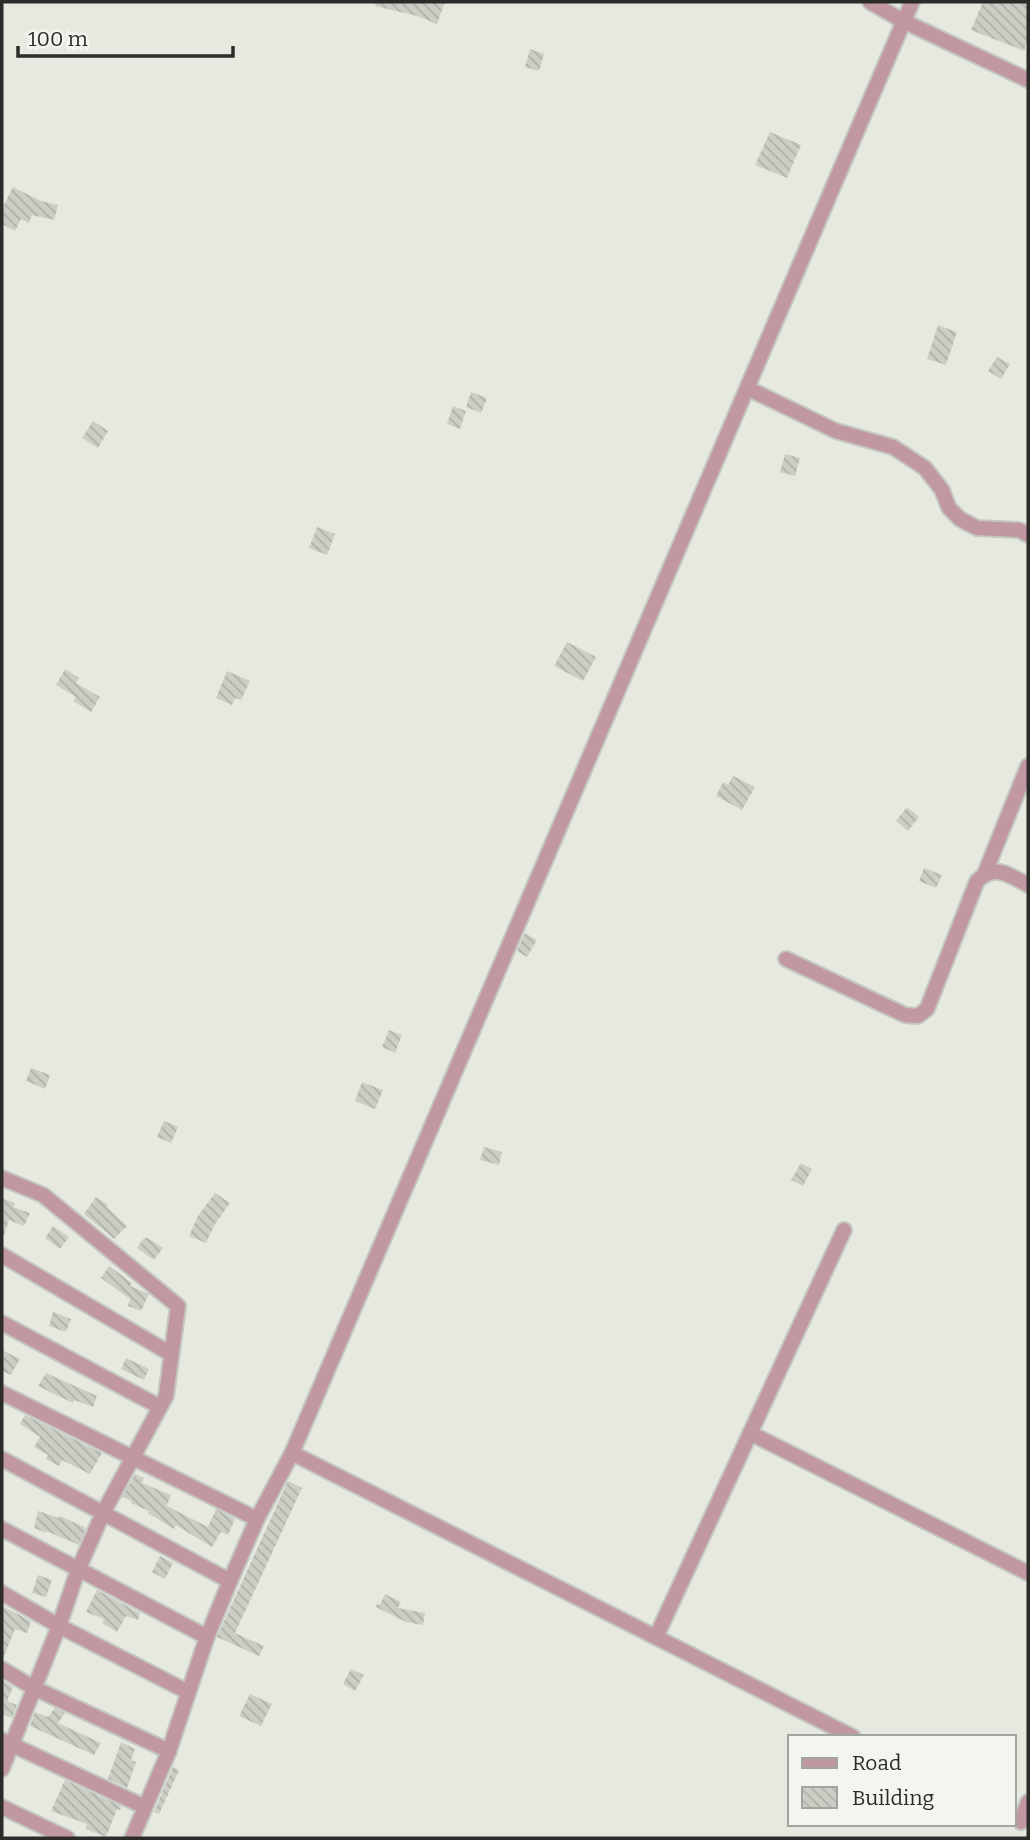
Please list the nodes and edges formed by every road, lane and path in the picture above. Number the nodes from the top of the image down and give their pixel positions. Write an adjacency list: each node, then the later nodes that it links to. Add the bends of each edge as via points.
1 (870, 2): 3 (street)
2 (912, 2): 3 (street)
3 (903, 21): 4 (street); 5 (street)
4 (1028, 80)
5 (747, 388): 6 (street, via 836,431 893,447 925,468 949,508 977,528 1019,530); 19 (street)
6 (1028, 535)
7 (1028, 766): 8 (street)
8 (985, 873): 9 (street, via 1000,871); 10 (street, via 976,881 927,1009 918,1016 905,1015)
9 (1028, 885)
10 (786, 959)
11 (2, 1178): 15 (street, via 43,1195 178,1306)
12 (844, 1230): 18 (street)
13 (2, 1255): 15 (street)
14 (2, 1323): 17 (street)
15 (172, 1353): 17 (street)
16 (2, 1393): 20 (street)
17 (160, 1407): 20 (street)
18 (750, 1433): 26 (street); 31 (street)
19 (292, 1453): 23 (street); 31 (street)
20 (133, 1456): 22 (street); 23 (street)
21 (2, 1459): 22 (street)
22 (103, 1513): 25 (street); 27 (street)
23 (257, 1519): 27 (street)
24 (2, 1529): 25 (street)
25 (78, 1570): 29 (street); 30 (street)
26 (1028, 1573)
27 (230, 1581): 30 (street)
28 (2, 1593): 29 (street)
29 (59, 1626): 33 (street); 34 (street)
30 (207, 1637): 34 (street)
31 (656, 1637): 35 (street)
32 (2, 1669): 33 (street)
33 (34, 1688): 36 (street); 37 (street)
34 (188, 1692): 37 (street)
35 (849, 1735)
36 (7, 1743): 38 (street); 41 (street)
37 (169, 1751): 41 (street)
38 (2, 1769)
39 (1028, 1802): 42 (street)
40 (2, 1807): 43 (street)
41 (145, 1807): 44 (street)
42 (1021, 1822)
43 (67, 1838)
44 (132, 1838)

